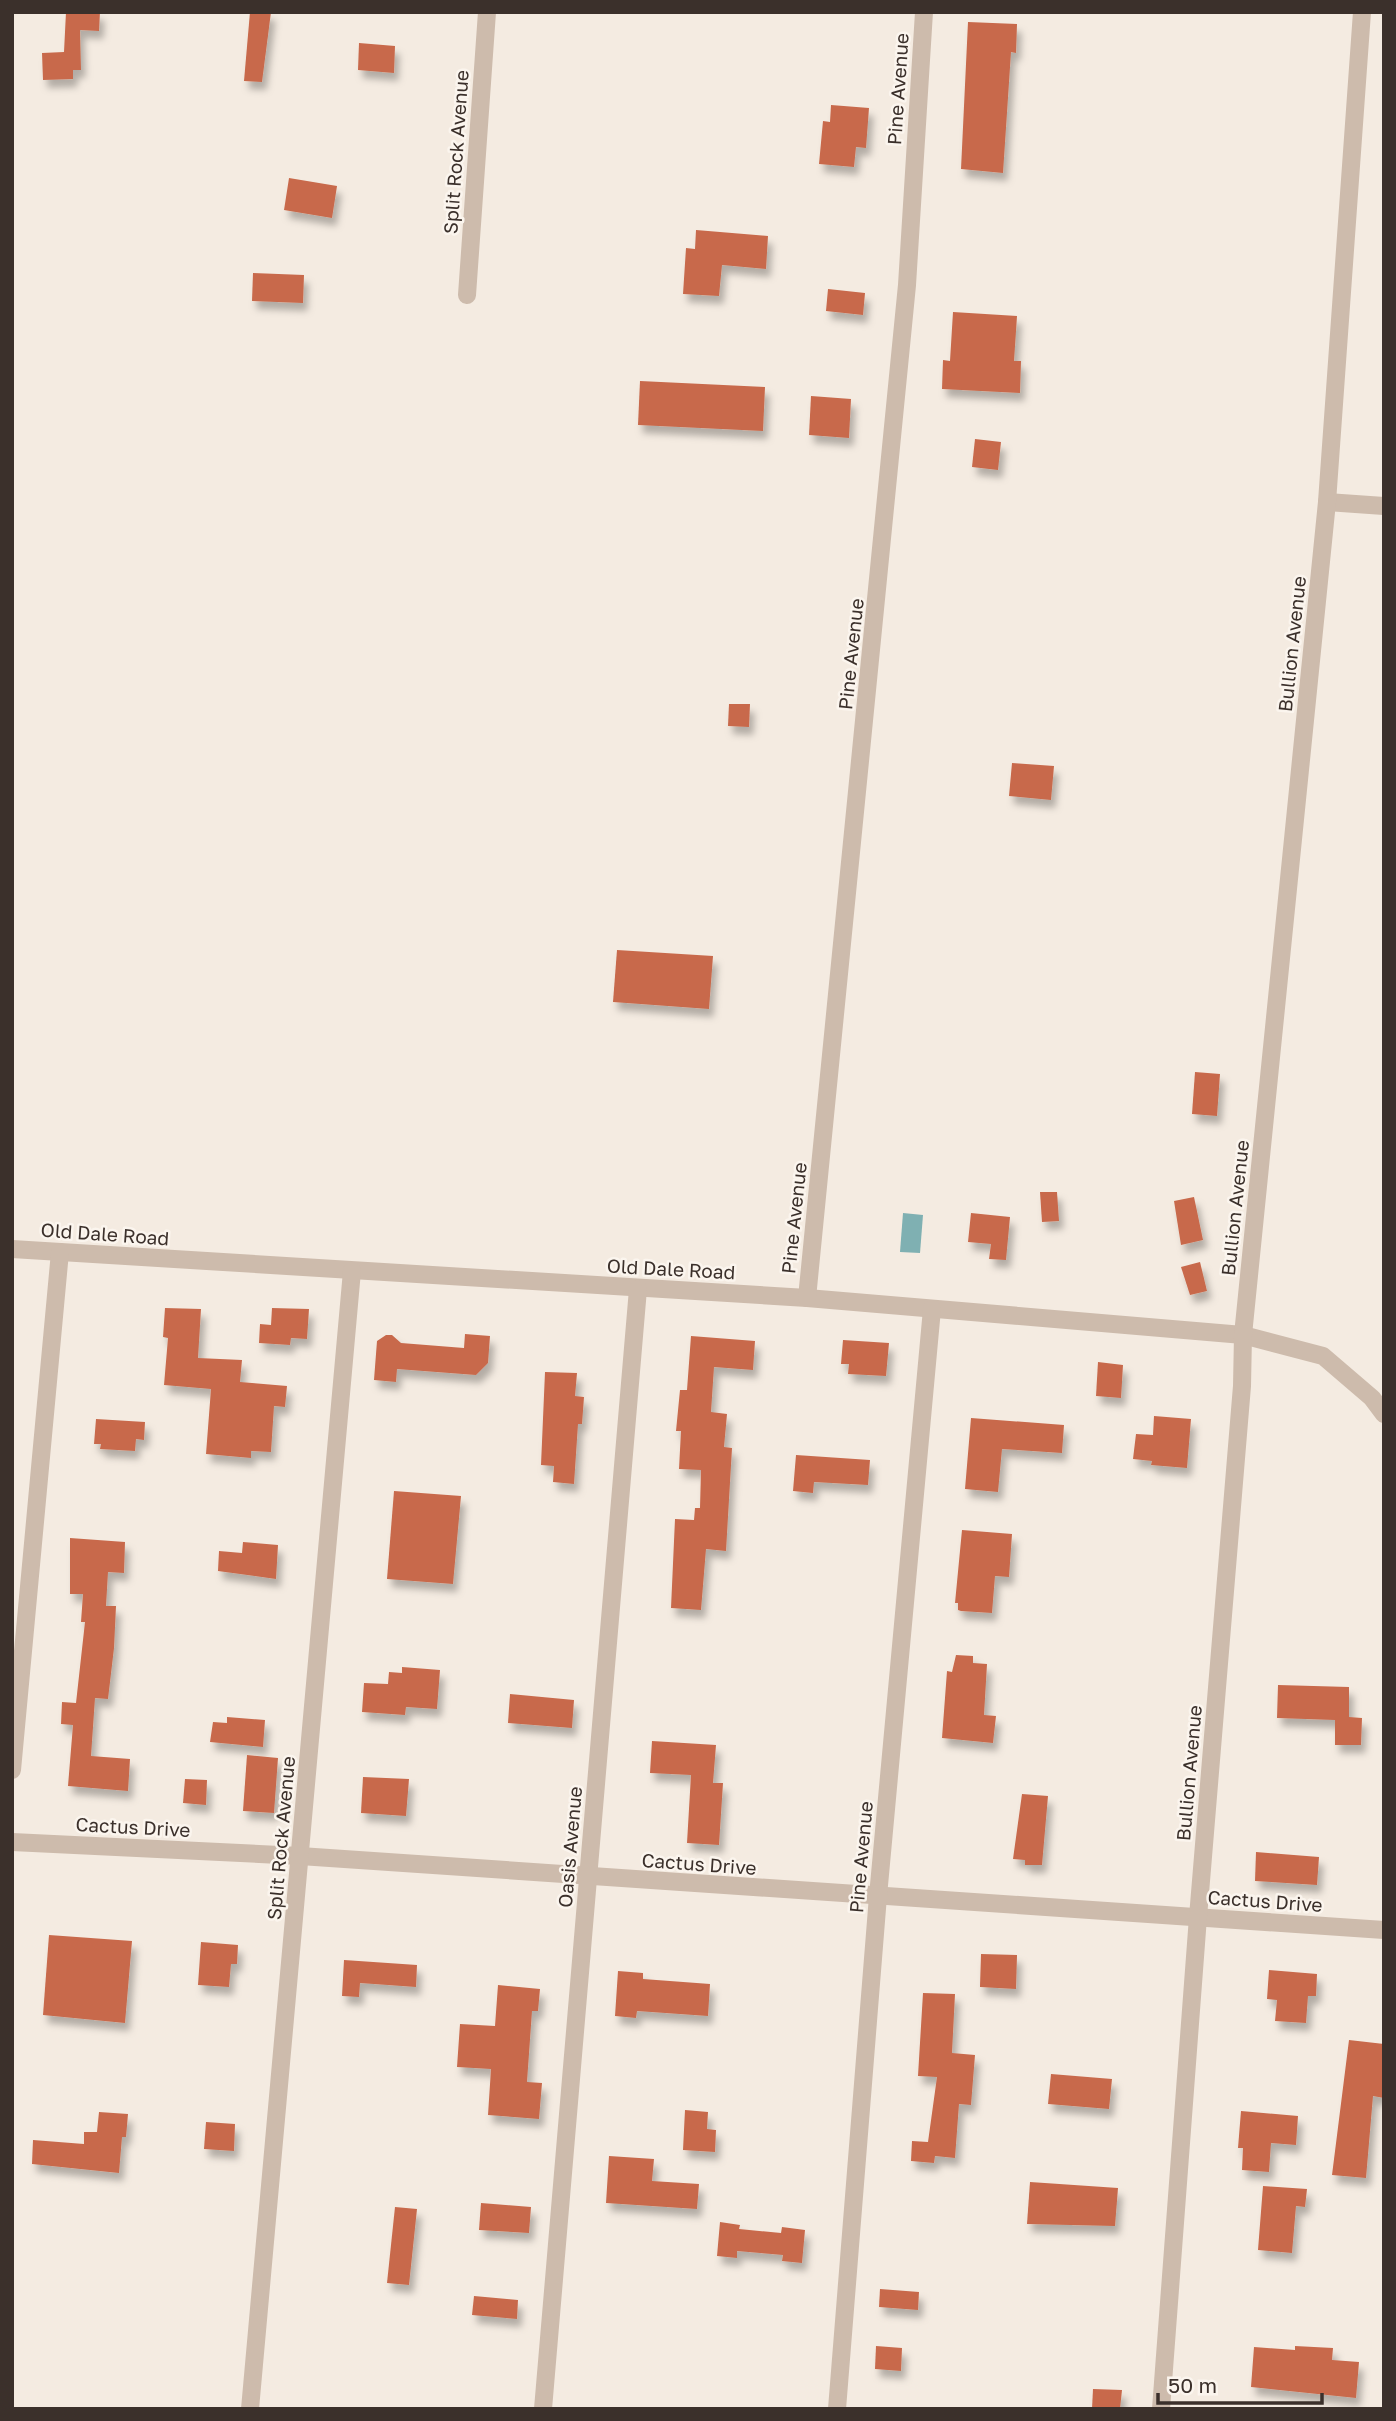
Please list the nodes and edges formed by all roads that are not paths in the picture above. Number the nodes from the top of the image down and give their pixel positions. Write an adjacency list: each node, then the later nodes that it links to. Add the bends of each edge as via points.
1 (487, 12): 4 (street, Split Rock Avenue)
2 (924, 12): 11 (street, Pine Avenue, via 907,285)
3 (1362, 12): 5 (street, Bullion Avenue)
4 (467, 295)
5 (1327, 502): 6 (street); 13 (street, Bullion Avenue)
6 (1384, 506)
7 (12, 1249): 8 (street, Old Dale Road)
8 (60, 1252): 9 (street, Old Dale Road); 15 (street)
9 (352, 1272): 10 (street, Old Dale Road); 17 (street, Split Rock Avenue)
10 (638, 1289): 11 (street, Old Dale Road); 18 (street, Oasis Avenue)
11 (807, 1298): 12 (street, Old Dale Road)
12 (932, 1309): 13 (street, Old Dale Road); 19 (street, Pine Avenue)
13 (1243, 1335): 14 (street, Old Dale Road, via 1323,1356 1373,1398); 20 (street, Bullion Avenue)
14 (1384, 1414)
15 (12, 1770)
16 (12, 1842): 17 (street, Cactus Drive)
17 (300, 1856): 18 (street, Cactus Drive); 22 (street, Split Rock Avenue)
18 (588, 1877): 19 (street, Cactus Drive); 23 (street, Oasis Avenue)
19 (878, 1896): 20 (street, Cactus Drive); 24 (street, Pine Avenue)
20 (1198, 1917): 21 (street, Cactus Drive); 25 (street, Bullion Avenue)
21 (1384, 1930)
22 (250, 2409)
23 (543, 2409)
24 (837, 2409)
25 (1161, 2409)

